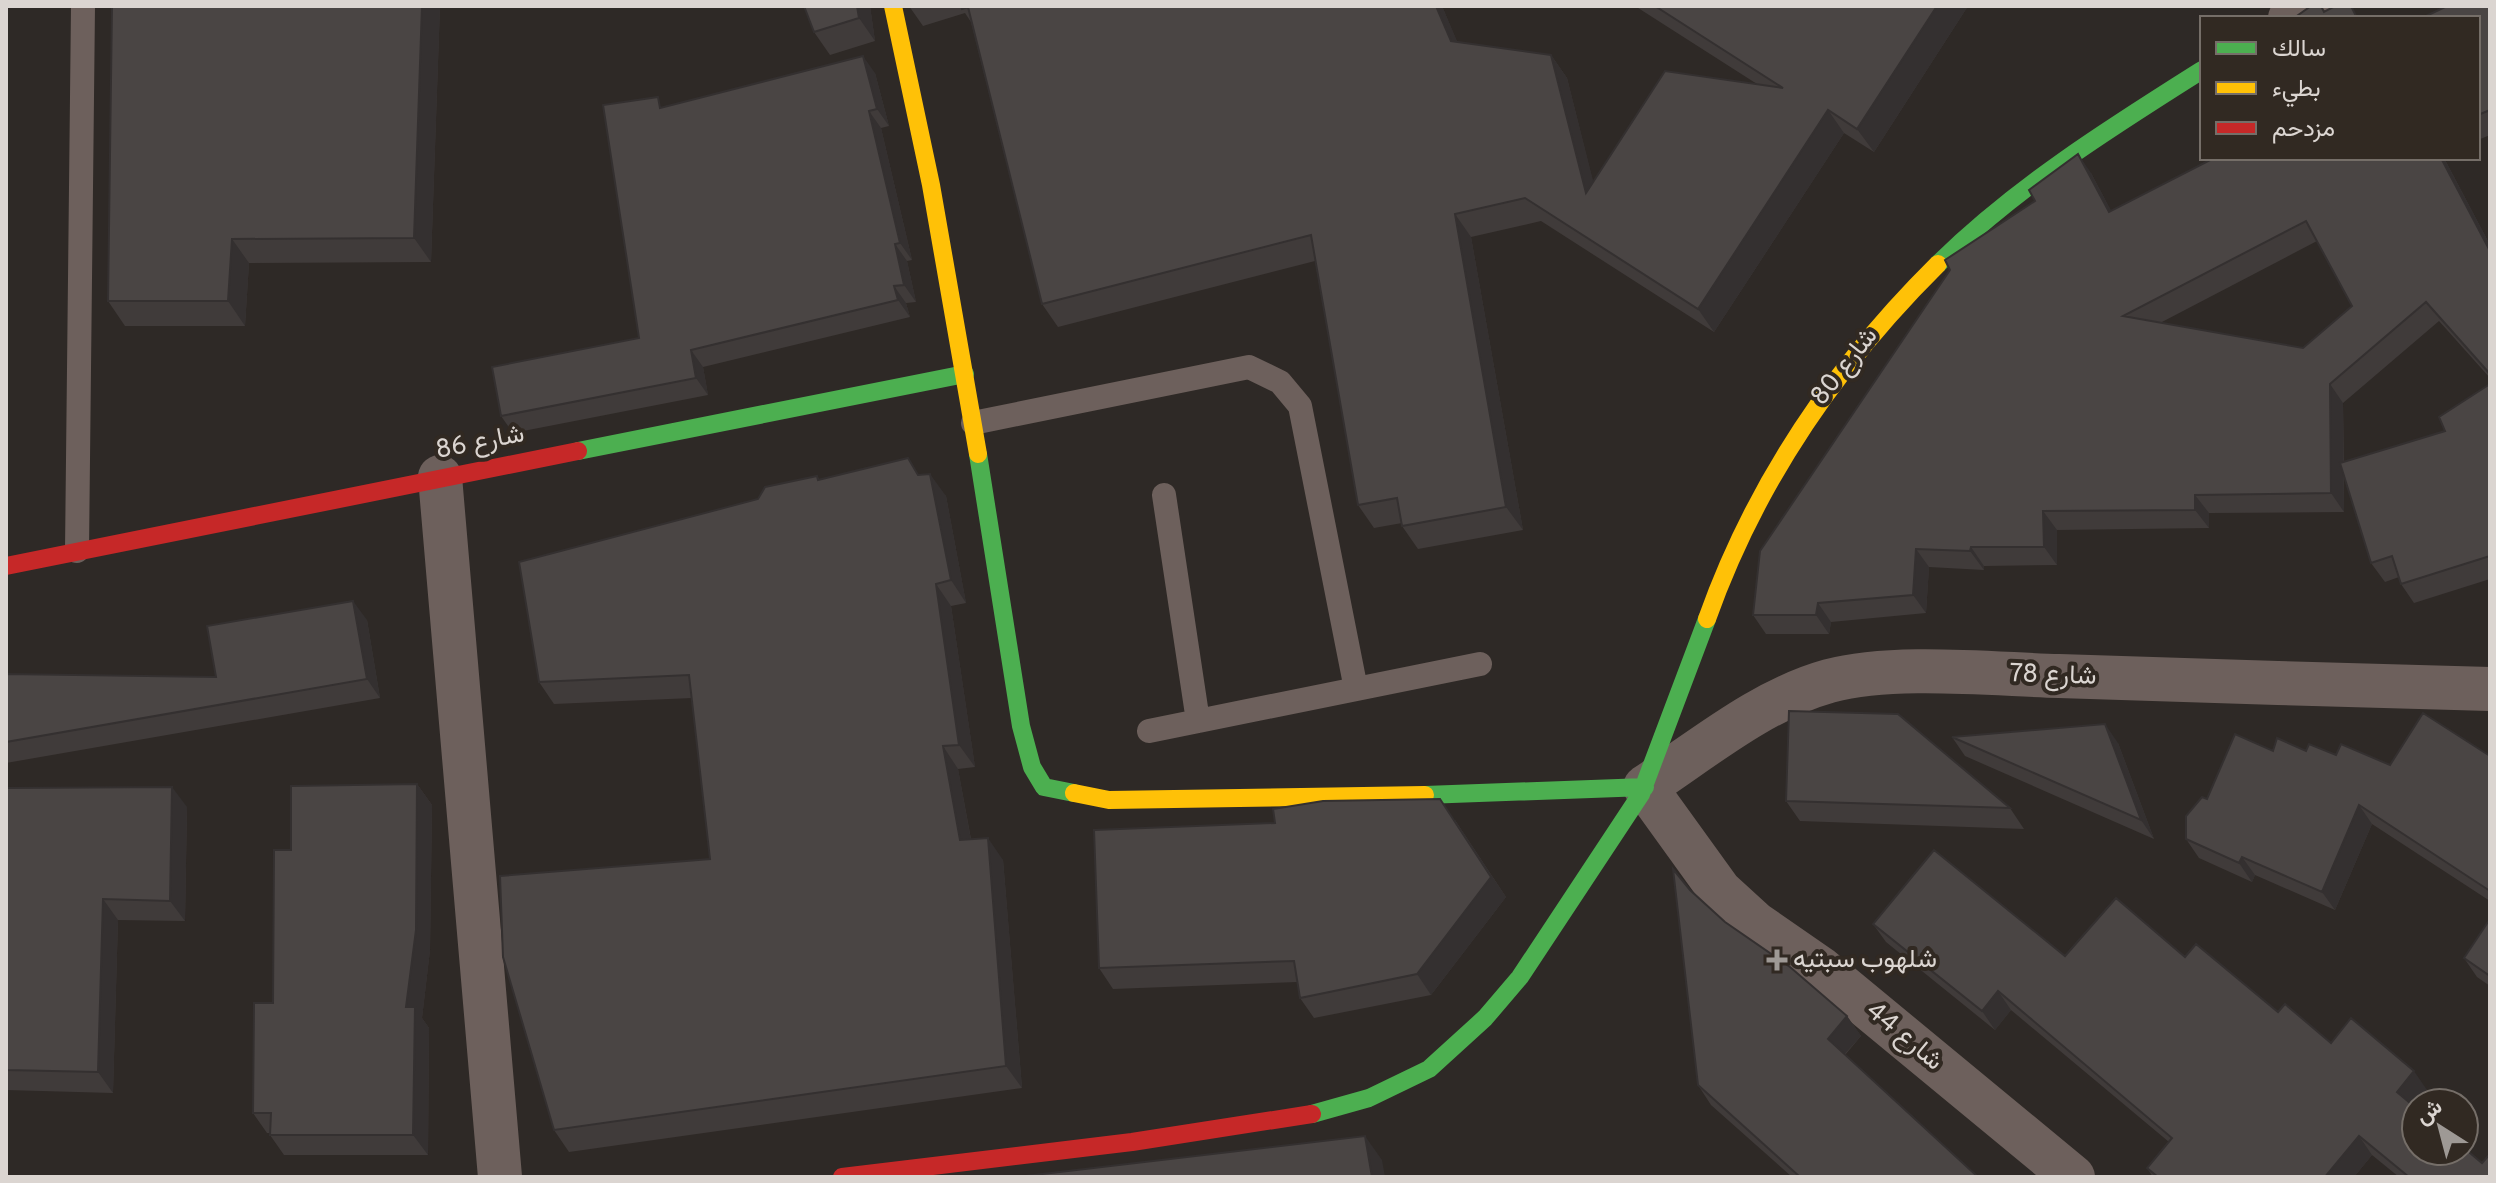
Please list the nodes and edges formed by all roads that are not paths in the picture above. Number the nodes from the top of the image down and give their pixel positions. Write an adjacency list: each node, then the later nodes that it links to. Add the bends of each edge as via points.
1 (83, 6): 10 (lane)
2 (893, 6): 6 (street, via 924,141)
3 (2311, 6): 4 (street)
4 (2294, 16)
5 (2200, 71): 17 (street, شارع 80, via 2125,117 1970,231 1895,304 1829,382 1757,500 1728,562)
6 (965, 374): 7 (street); 8 (street, شارع 86)
7 (973, 423): 13 (lane, via 1249,367 1280,382 1300,406); 17 (street, via 1021,726 1032,767 1044,787 1109,800)
8 (440, 477): 10 (street, شارع 86); 18 (street)
9 (1164, 495): 15 (lane)
10 (77, 551): 11 (street, شارع 86)
11 (6, 566)
12 (1480, 664): 13 (lane)
13 (1356, 689): 15 (lane)
14 (2490, 689): 17 (street, شارع 78, via 1958,673 1869,675 1829,681 1791,695)
15 (1198, 721): 16 (lane)
16 (1149, 731)
17 (1645, 787): 19 (street, شارع 80, via 1534,962 1485,1020 1431,1068 1364,1100 1268,1123); 20 (street, شارع 44, via 1720,891 1755,923 1820,968)
18 (500, 1177)
19 (842, 1177)
20 (2073, 1177)

